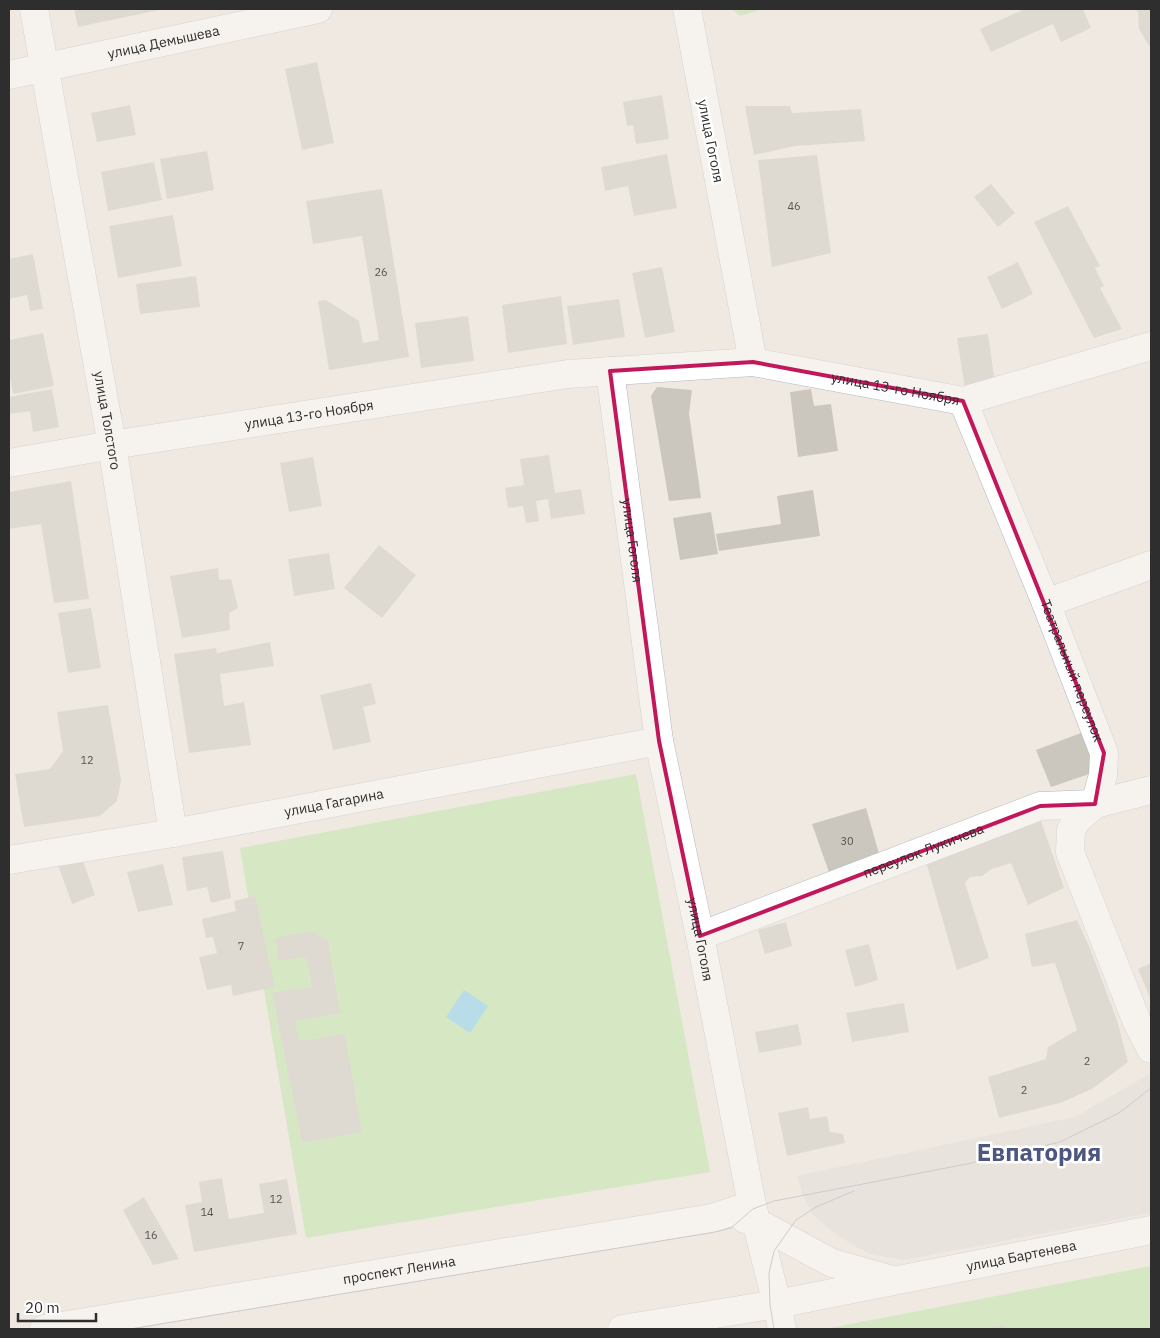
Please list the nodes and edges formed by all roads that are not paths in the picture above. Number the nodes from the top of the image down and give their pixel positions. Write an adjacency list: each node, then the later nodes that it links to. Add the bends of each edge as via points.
1 (34, 9): 4 (street, улица Толстого)
2 (318, 9): 4 (street, улица Демышева)
3 (687, 9): 7 (street, улица Гоголя)
4 (45, 68): 5 (street, улица Демышева); 10 (street, улица Толстого)
5 (9, 75)
6 (1151, 346): 9 (street, улица 13-го Ноября)
7 (753, 362): 8 (street); 9 (street, улица 13-го Ноября)
8 (610, 371): 10 (street, улица 13-го Ноября, via 568,374); 14 (street, улица Гоголя)
9 (963, 401): 13 (street, Театральный переулок)
10 (112, 445): 11 (street, улица 13-го Ноября); 17 (street, улица Толстого)
11 (9, 464)
12 (1151, 565): 13 (street)
13 (1046, 603): 16 (street, Театральный переулок, via 1104,753 1103,775)
14 (659, 741): 17 (street, улица Гагарина); 19 (street, улица Гоголя)
15 (1151, 790): 16 (street, переулок Лукичева)
16 (1095, 804): 19 (street, переулок Лукичева, via 1040,806); 20 (street, via 1071,830 1070,852 1137,1022)
17 (173, 833): 18 (street, улица Гагарина)
18 (9, 860)
19 (700, 936): 21 (street, улица Гоголя)
20 (1151, 1049)
21 (754, 1213): 23 (street, проспект Ленина, via 832,1263); 24 (street, улица Гоголя); 25 (street, проспект Ленина, via 742,1218 712,1218)
22 (1151, 1230): 23 (street, улица Бартенева)
23 (892, 1280): 24 (street, улица Бартенева)
24 (779, 1316): 26 (street)
25 (44, 1329)
26 (622, 1329)

